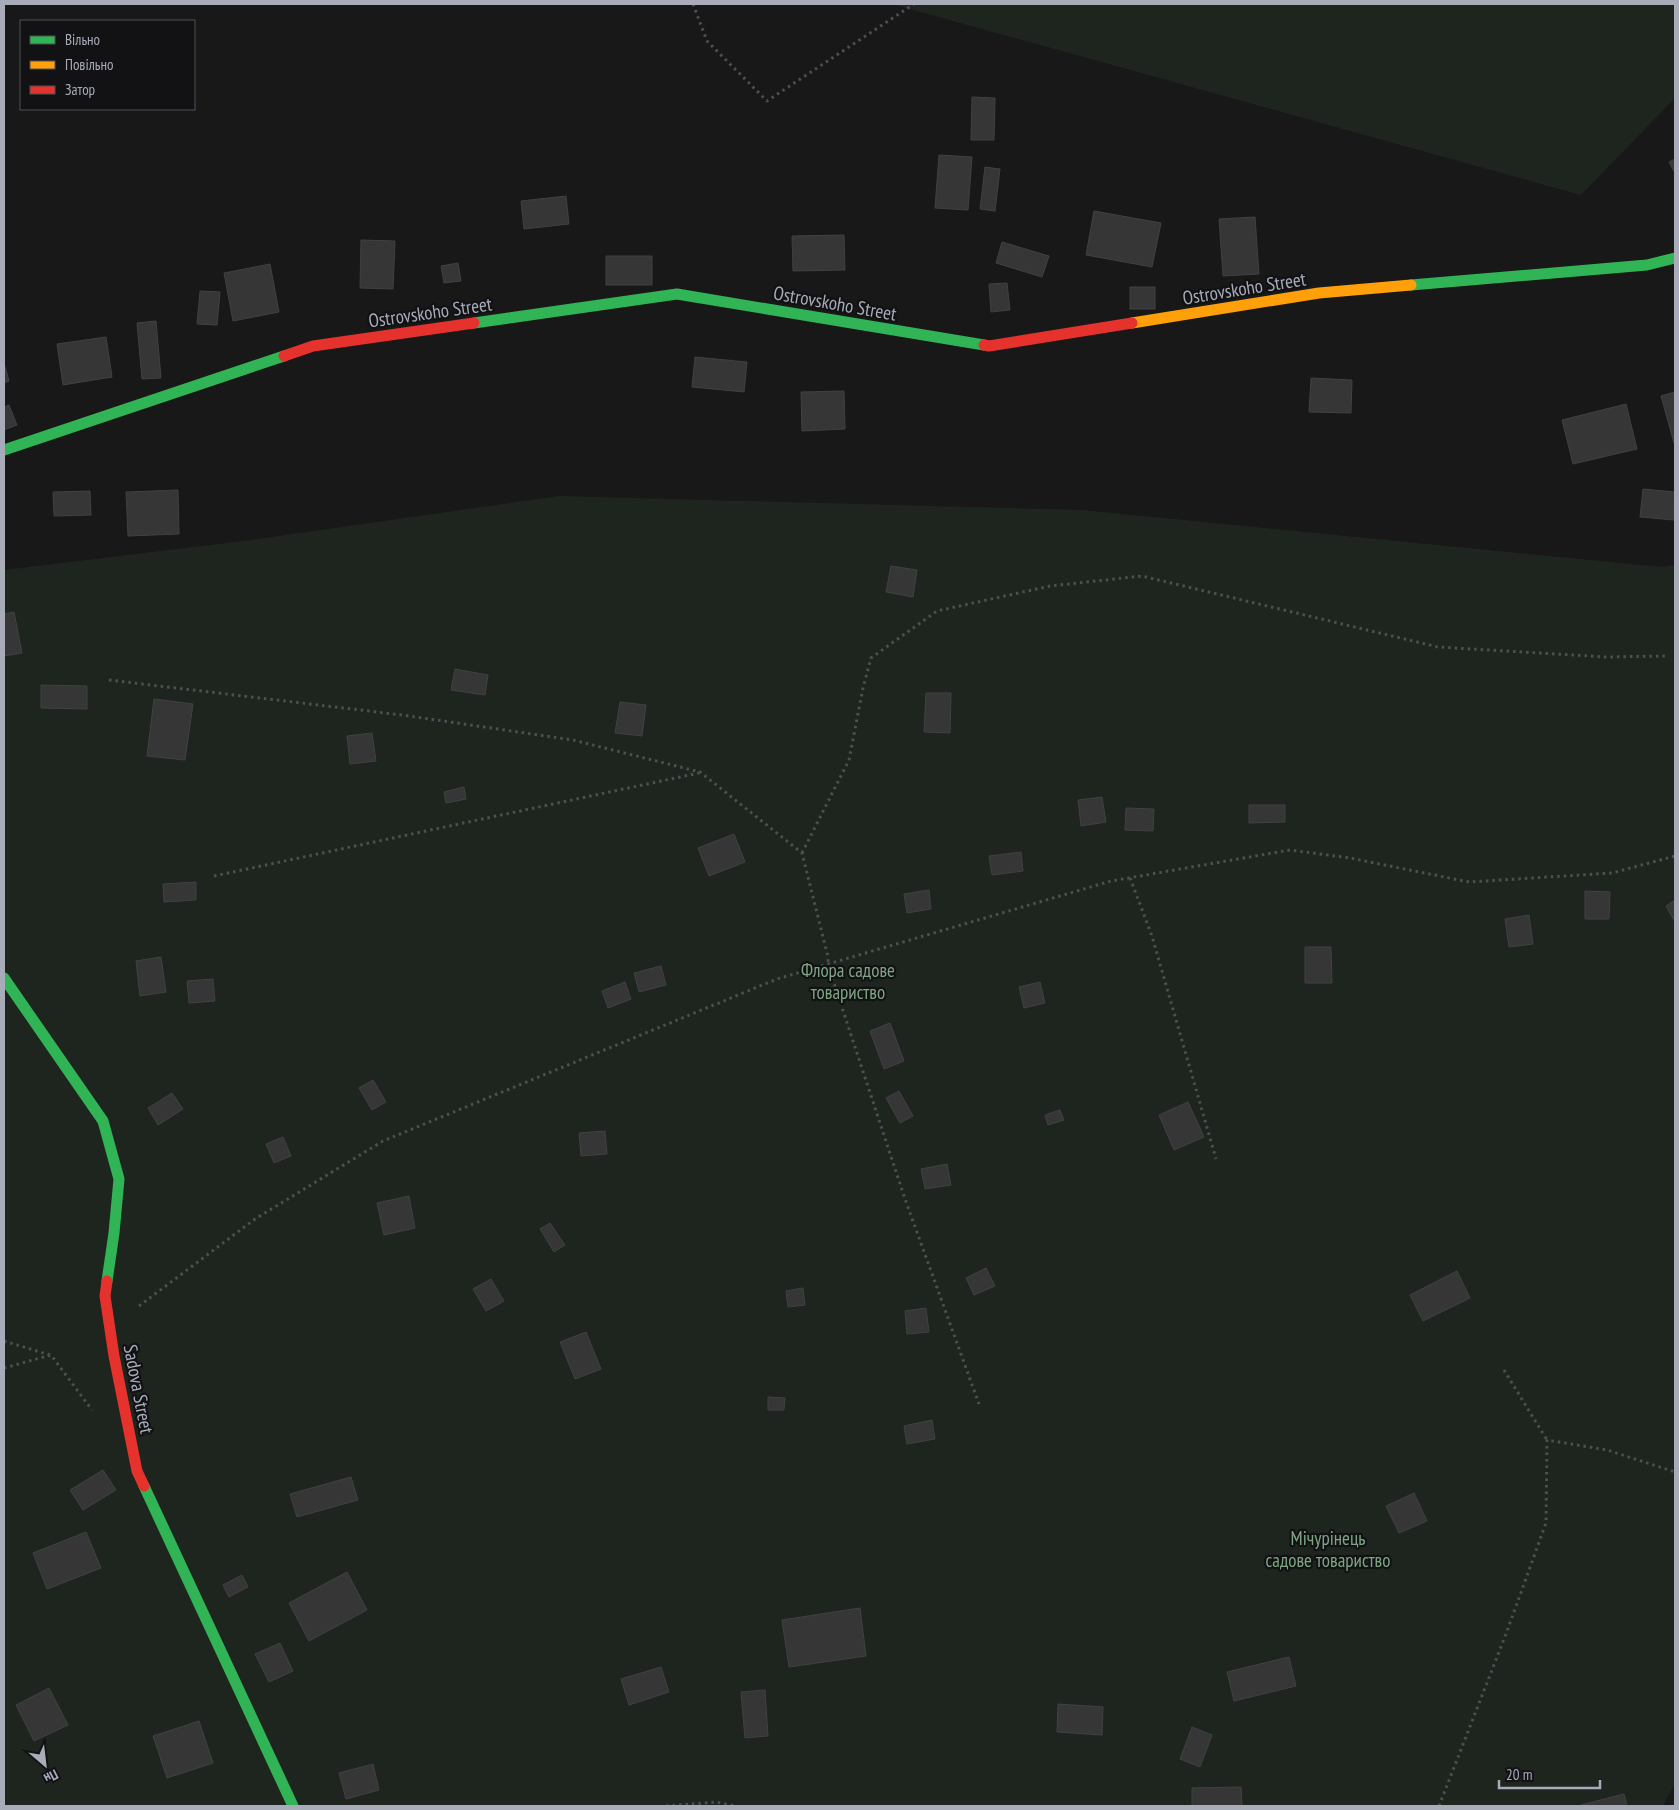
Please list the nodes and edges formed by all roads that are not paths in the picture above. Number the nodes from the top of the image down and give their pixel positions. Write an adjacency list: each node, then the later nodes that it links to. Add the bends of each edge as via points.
1 (1675, 258): 2 (street, Ostrovskoho Street, via 1647,265 1320,293 989,346 677,294 313,346)
2 (4, 450)
3 (4, 978): 4 (street, Sadova Street, via 103,1122 119,1179 105,1296 137,1471)
4 (293, 1806)

